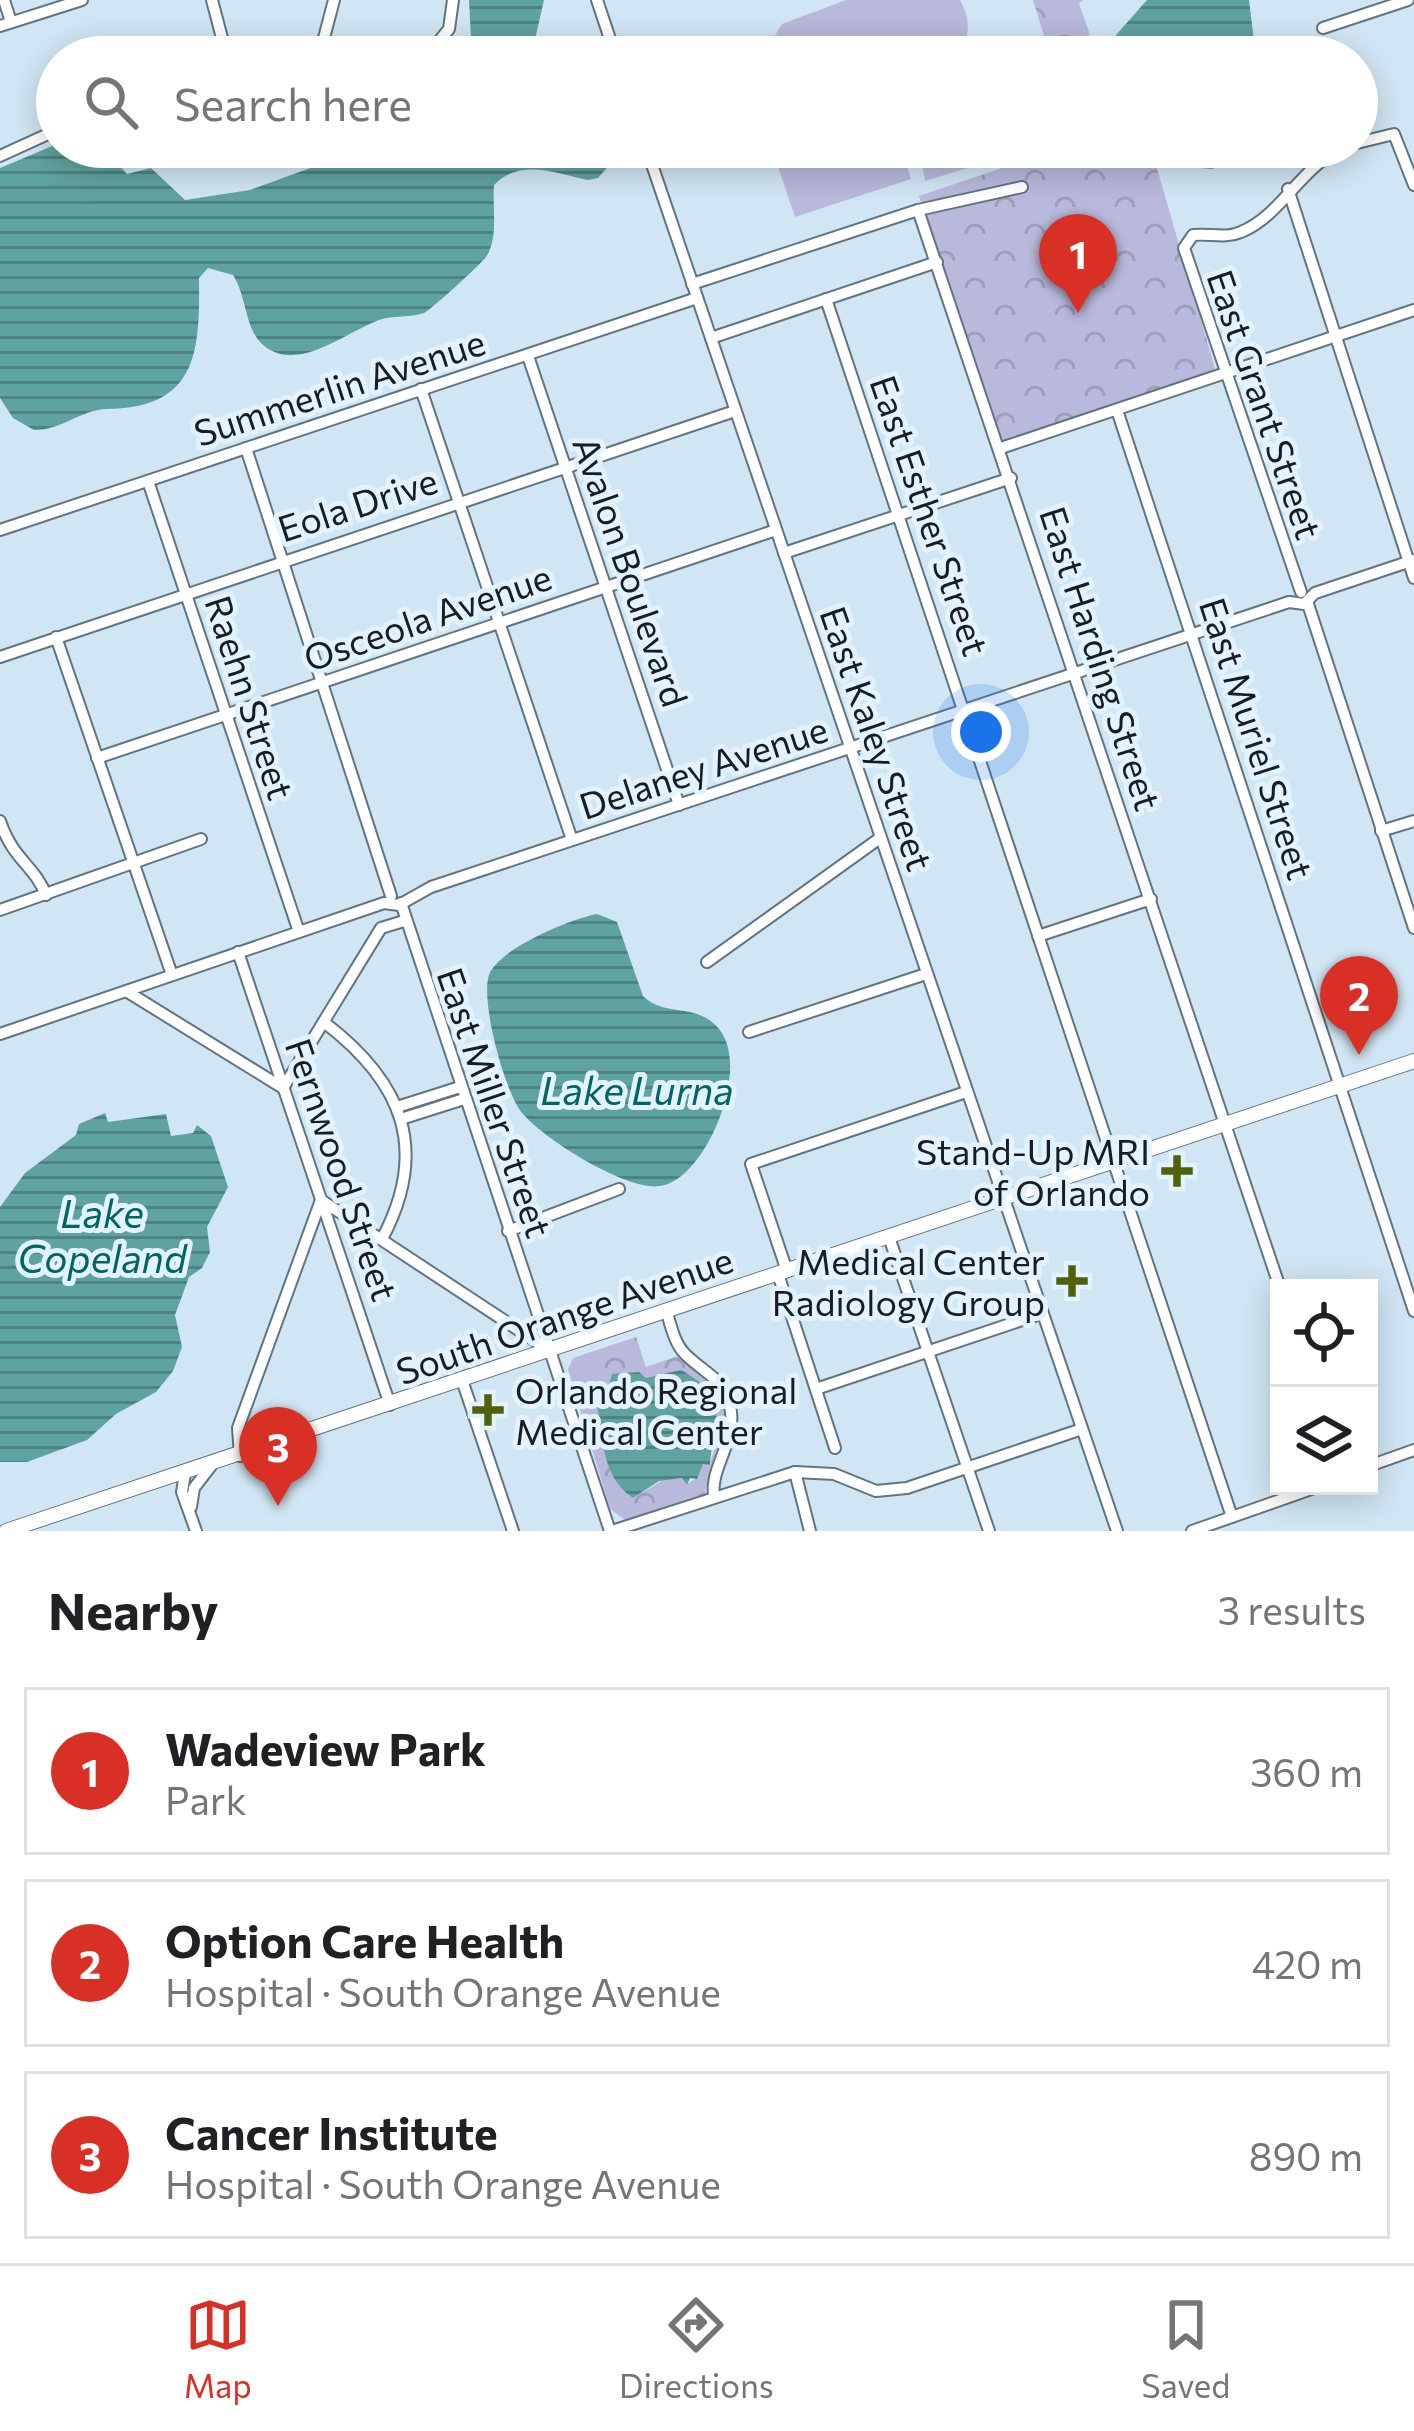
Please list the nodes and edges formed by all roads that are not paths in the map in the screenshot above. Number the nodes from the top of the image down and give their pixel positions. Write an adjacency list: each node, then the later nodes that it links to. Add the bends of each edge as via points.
1 (4, 0): 8 (street)
2 (82, 0): 8 (street)
3 (212, 0): 10 (street)
4 (334, 0): 11 (street)
5 (453, 0): 12 (street)
6 (597, 0): 13 (street)
7 (1408, 0): 9 (street)
8 (6, 24)
9 (1323, 28)
10 (221, 36)
11 (325, 36)
12 (443, 36)
13 (609, 36)
14 (1414, 131): 15 (street)
15 (1395, 135): 16 (street); 21 (street)
16 (1378, 139)
17 (36, 140): 18 (street)
18 (0, 156)
19 (653, 168): 26 (street)
20 (1311, 168): 23 (street)
21 (1414, 185)
22 (1022, 187): 24 (street)
23 (1288, 189): 30 (street); 33 (street, East Grant Street, via 1243,232 1186,240)
24 (918, 210): 25 (street, East Harding Street); 26 (street)
25 (938, 262): 28 (street); 38 (street, East Harding Street)
26 (692, 284): 27 (street, East Kaley Street)
27 (697, 298): 31 (street, East Kaley Street); 32 (street, Summerlin Avenue)
28 (826, 299): 31 (street); 43 (street, East Esther Street)
29 (1414, 310): 30 (street)
30 (1337, 334): 33 (street); 48 (street)
31 (711, 338): 36 (street, East Kaley Street)
32 (528, 356): 34 (street, Summerlin Avenue); 39 (street, Avalon Boulevard)
33 (1226, 373): 35 (street); 52 (street, East Grant Street)
34 (421, 389): 37 (street, Summerlin Avenue); 42 (street)
35 (1117, 410): 38 (street); 54 (street, East Muriel Street)
36 (735, 412): 39 (street, Eola Drive); 45 (street, East Kaley Street)
37 (246, 448): 41 (street, Summerlin Avenue); 47 (street, East Miller Street)
38 (1001, 448): 40 (street, East Harding Street)
39 (566, 469): 42 (street, Eola Drive); 50 (street, Avalon Boulevard)
40 (1011, 478): 43 (street); 57 (street, East Harding Street)
41 (148, 481): 44 (street, Summerlin Avenue); 51 (street, Raehn Street)
42 (458, 501): 47 (street, Eola Drive); 53 (street)
43 (899, 514): 46 (street); 59 (street, East Esther Street)
44 (0, 530)
45 (776, 530): 46 (street, East Kaley Street); 50 (street, Osceola Avenue)
46 (784, 553): 61 (street, East Kaley Street)
47 (283, 559): 51 (street, Eola Drive); 58 (street, East Miller Street)
48 (1412, 561): 49 (street); 52 (street, Delaney Avenue)
49 (1414, 578)
50 (607, 587): 53 (street, Osceola Avenue); 63 (street, Avalon Boulevard)
51 (185, 592): 55 (street, Eola Drive); 60 (street, Raehn Street)
52 (1301, 598): 54 (street, Delaney Avenue); 66 (street, East Grant Street)
53 (499, 623): 58 (street, Osceola Avenue); 69 (street)
54 (1191, 634): 57 (street, Delaney Avenue); 87 (street, East Muriel Street)
55 (56, 638): 56 (street, Eola Drive); 62 (street)
56 (0, 657)
57 (1075, 673): 59 (street, Delaney Avenue); 72 (street, East Harding Street)
58 (323, 682): 60 (street, Osceola Avenue); 73 (street, East Miller Street)
59 (964, 710): 61 (street, Delaney Avenue); 77 (street, East Esther Street)
60 (227, 715): 62 (street, Osceola Avenue); 76 (street, Raehn Street)
61 (850, 748): 63 (street, Delaney Avenue); 67 (street, East Kaley Street)
62 (97, 758): 70 (street)
63 (679, 805): 69 (street, Delaney Avenue)
64 (1414, 820): 66 (street)
65 (0, 821): 71 (street, via 12,854)
66 (1382, 831): 75 (street, East Grant Street)
67 (880, 838): 79 (street); 80 (street, East Kaley Street)
68 (200, 839): 70 (street)
69 (572, 841): 73 (street, Delaney Avenue)
70 (133, 864): 71 (street); 81 (street)
71 (46, 895): 74 (street)
72 (1151, 899): 77 (street); 92 (street, East Harding Street)
73 (397, 901): 76 (street, Delaney Avenue); 83 (street); 90 (street, East Miller Street)
74 (0, 910)
75 (1414, 928)
76 (299, 932): 78 (street, Delaney Avenue)
77 (1038, 936): 93 (street, East Esther Street)
78 (238, 952): 81 (street, Delaney Avenue); 88 (street, Fernwood Street)
79 (707, 962)
80 (926, 974): 84 (street); 89 (street, East Kaley Street)
81 (172, 975): 82 (street, Delaney Avenue)
82 (126, 991): 85 (street, Delaney Avenue); 88 (street)
83 (325, 1023): 88 (street); 91 (street, via 360,1049)
84 (748, 1032)
85 (0, 1034)
86 (1414, 1061): 87 (main road, South Orange Avenue)
87 (1339, 1086): 92 (main road, South Orange Avenue); 104 (street, East Muriel Street)
88 (283, 1088): 96 (street, Fernwood Street)
89 (967, 1092): 95 (street, East Kaley Street); 100 (street, via 751,1164)
90 (462, 1093): 91 (street); 97 (street, East Miller Street)
91 (399, 1113): 99 (street, via 406,1174)
92 (1226, 1126): 93 (main road, South Orange Avenue); 101 (street, East Harding Street)
93 (1114, 1160): 95 (main road, South Orange Avenue); 124 (street, East Esther Street)
94 (620, 1189): 97 (street)
95 (1000, 1198): 98 (main road, South Orange Avenue); 105 (street, East Kaley Street)
96 (321, 1200): 99 (street); 111 (street, Fernwood Street); 115 (street, via 238,1428)
97 (508, 1231): 102 (street, East Miller Street)
98 (889, 1238): 100 (main road, South Orange Avenue); 108 (street)
99 (382, 1239): 106 (street)
100 (782, 1273): 103 (main road, South Orange Avenue); 110 (street)
101 (1277, 1279)
102 (534, 1309): 106 (street, via 532,1325); 107 (street, East Miller Street)
103 (666, 1310): 107 (main road, South Orange Avenue); 122 (street, via 679,1347 712,1372 728,1401 730,1440)
104 (1414, 1311)
105 (1040, 1314): 108 (street); 112 (street, East Kaley Street)
106 (518, 1329): 107 (street)
107 (549, 1351): 109 (main road, South Orange Avenue); 129 (street, East Miller Street)
108 (928, 1352): 110 (street); 118 (street)
109 (462, 1380): 111 (main road, South Orange Avenue); 128 (street)
110 (816, 1389): 113 (street)
111 (391, 1405): 115 (main road, South Orange Avenue)
112 (1082, 1429): 118 (street); 132 (street, East Kaley Street)
113 (836, 1448)
114 (1414, 1450): 116 (street)
115 (240, 1456): 117 (main road, South Orange Avenue)
116 (1378, 1463)
117 (211, 1466): 120 (main road, South Orange Avenue); 123 (street)
118 (967, 1468): 119 (street, via 876,1491 833,1474); 131 (street)
119 (795, 1472): 122 (street); 130 (street)
120 (185, 1473): 123 (street); 125 (main road, South Orange Avenue)
121 (1294, 1495): 124 (street)
122 (714, 1496): 129 (street)
123 (190, 1510): 127 (street)
124 (1232, 1517): 133 (street)
125 (52, 1523): 126 (main road, South Orange Avenue)
126 (6, 1531)
127 (196, 1531)
128 (513, 1531)
129 (611, 1531)
130 (810, 1531)
131 (989, 1531)
132 (1117, 1531)
133 (1192, 1531)

